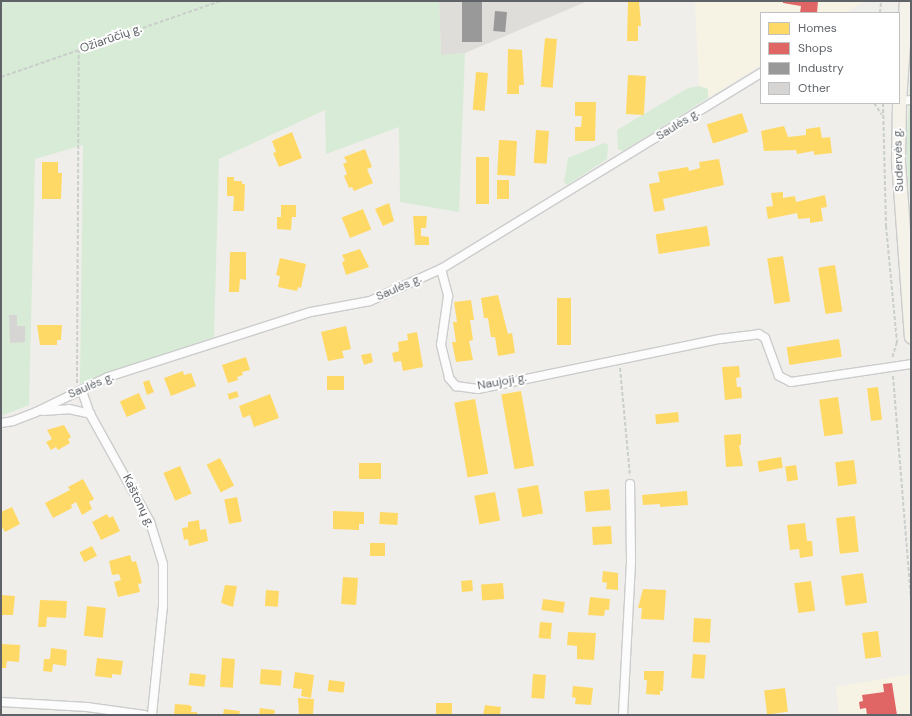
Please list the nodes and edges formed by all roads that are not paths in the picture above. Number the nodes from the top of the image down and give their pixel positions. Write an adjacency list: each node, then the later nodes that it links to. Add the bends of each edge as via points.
1 (906, 1): 2 (main road, Sudervės g.)
2 (902, 17): 3 (main road, Sudervės g.)
3 (900, 73)
4 (760, 74): 8 (street, Saulės g.)
5 (911, 100): 6 (street)
6 (900, 101)
7 (899, 104): 9 (main road, Sudervės g., via 898,161)
8 (441, 269): 10 (street, Naujoji g., via 448,296 441,345 449,378 456,386 478,388 720,339 758,334 765,338 779,376 791,382); 11 (street, Saulės g., via 370,301 311,312 108,377)
9 (911, 337)
10 (911, 364)
11 (82, 391): 12 (street, Saulės g.); 13 (street, Kaštonų g.)
12 (36, 412): 13 (street, via 69,409); 14 (street, Saulės g.)
13 (90, 414): 18 (street, Kaštonų g., via 150,522 163,564 163,606)
14 (1, 423)
15 (630, 484): 19 (street, via 631,561)
16 (1, 702): 17 (street, via 87,707)
17 (144, 715)
18 (152, 715)
19 (623, 715)

